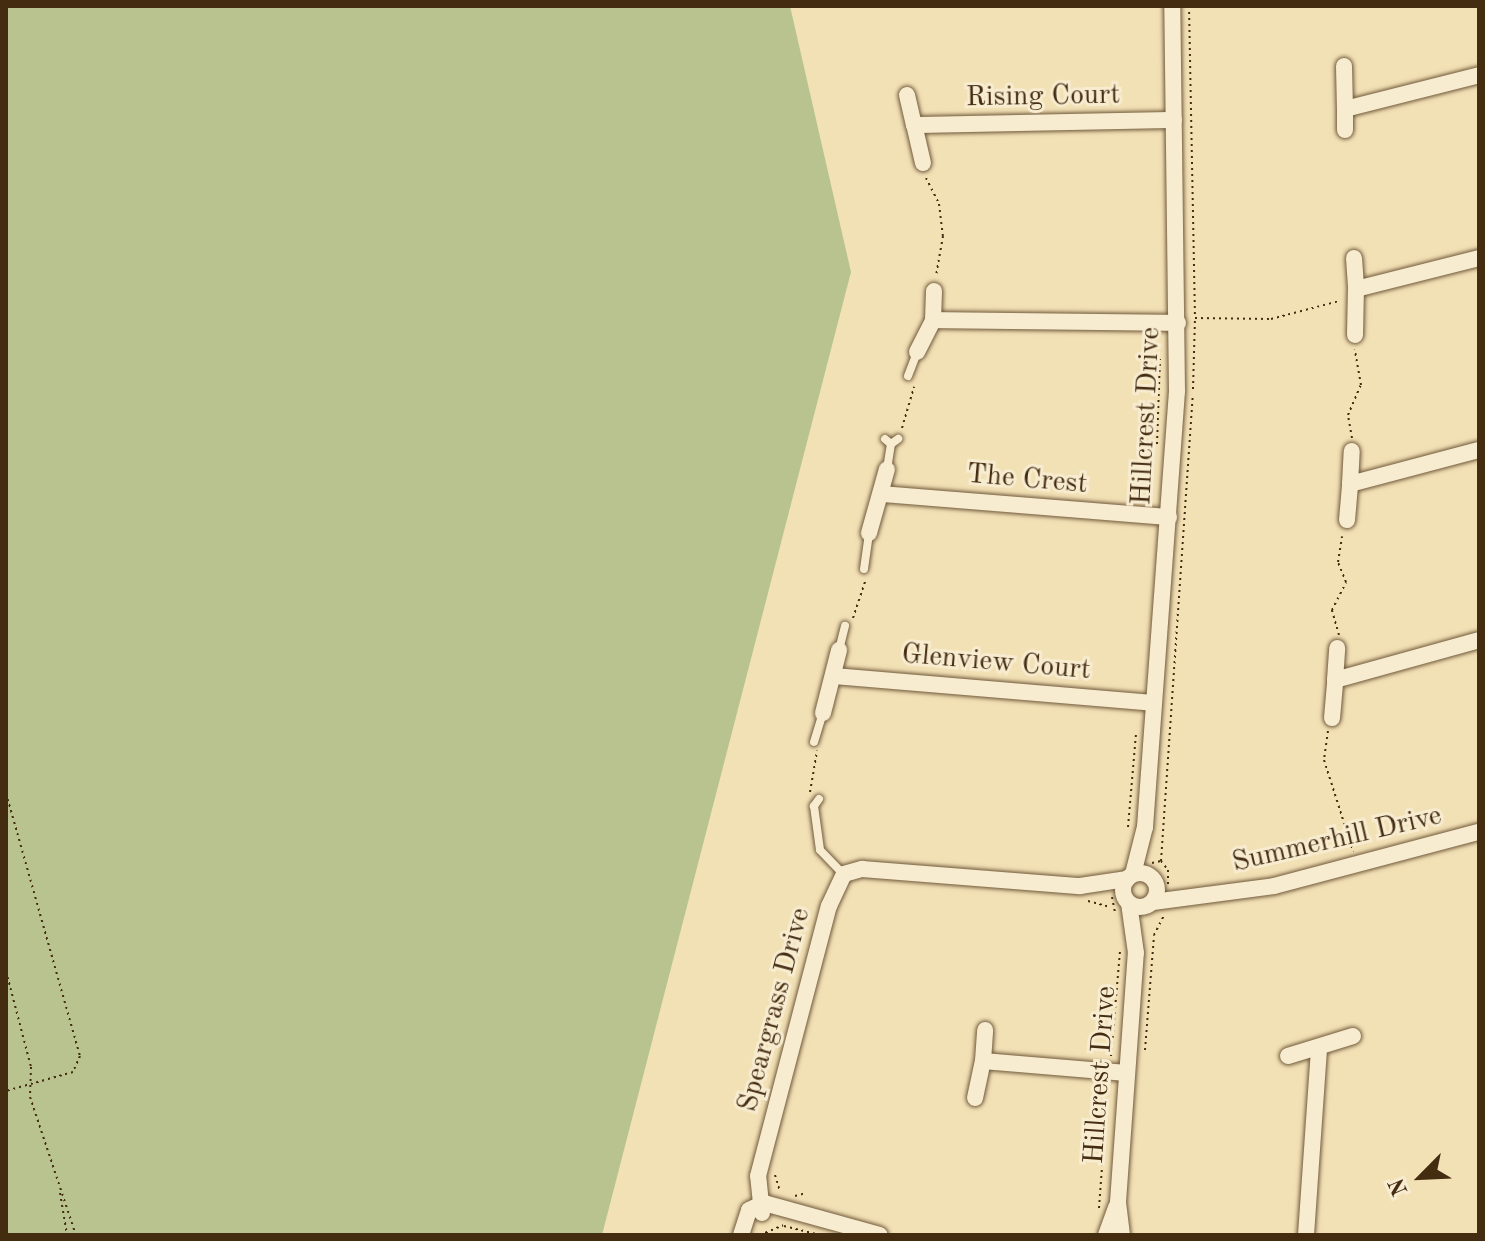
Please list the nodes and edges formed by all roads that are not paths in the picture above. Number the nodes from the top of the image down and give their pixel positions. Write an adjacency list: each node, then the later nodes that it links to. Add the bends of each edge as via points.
1 (1172, 6): 6 (street, Hillcrest Drive)
2 (1344, 66): 5 (street)
3 (1479, 75): 5 (street)
4 (907, 95): 7 (street)
5 (1345, 109): 8 (street)
6 (1174, 120): 7 (street, Rising Court); 15 (street, Hillcrest Drive)
7 (914, 125): 9 (street)
8 (1345, 130)
9 (923, 163)
10 (1354, 258): 13 (street)
11 (1479, 258): 13 (street)
12 (934, 291): 14 (street)
13 (1356, 293): 16 (street)
14 (933, 320): 15 (street); 17 (street)
15 (1186, 320): 25 (street, Hillcrest Drive)
16 (1355, 335)
17 (917, 352): 18 (lane, via 906,377)
18 (914, 387)
19 (892, 441): 22 (lane)
20 (1479, 450): 23 (street)
21 (1352, 451): 23 (street)
22 (887, 469): 24 (street)
23 (1350, 484): 26 (street)
24 (882, 494): 25 (street, The Crest); 27 (street)
25 (1169, 517): 35 (street, Hillcrest Drive)
26 (1347, 520)
27 (869, 533): 28 (lane)
28 (863, 572)
29 (845, 624): 32 (lane)
30 (1479, 640): 34 (street)
31 (1337, 648): 34 (street)
32 (839, 650): 33 (street)
33 (833, 676): 35 (street, Glenview Court); 36 (street)
34 (1335, 680): 37 (street)
35 (1154, 703): 40 (street, Hillcrest Drive)
36 (823, 713): 38 (lane)
37 (1332, 718)
38 (813, 743)
39 (811, 804): 42 (lane, via 820,850)
40 (1136, 828): 43 (street, Hillcrest Drive); 44 (street, Hillcrest Drive)
41 (1479, 832): 46 (street, Summerhill Drive, via 1274,886)
42 (844, 874): 45 (street, via 862,869); 58 (street, Speargrass Drive, via 829,906)
43 (1130, 877): 44 (street, Summerhill Drive); 45 (street); 47 (street, Hillcrest Drive)
44 (1153, 879): 46 (street, Summerhill Drive); 48 (street, Hillcrest Drive)
45 (1082, 893): 47 (street)
46 (1206, 894): 48 (street, Summerhill Drive)
47 (1121, 903): 48 (street, Summerhill Drive); 49 (street, Hillcrest Drive)
48 (1151, 904): 49 (street, Hillcrest Drive)
49 (1136, 953): 55 (street, Hillcrest Drive)
50 (985, 1030): 54 (street)
51 (1353, 1036): 52 (street)
52 (1319, 1048): 53 (street); 63 (street)
53 (1288, 1056)
54 (983, 1061): 55 (street); 56 (street)
55 (1127, 1073): 57 (street, Hillcrest Drive)
56 (975, 1098)
57 (1118, 1202): 61 (street, Hillcrest Drive); 62 (street, Hillcrest Drive)
58 (762, 1207): 59 (street); 60 (street)
59 (744, 1235)
60 (880, 1235)
61 (1106, 1235)
62 (1122, 1235)
63 (1306, 1235)

